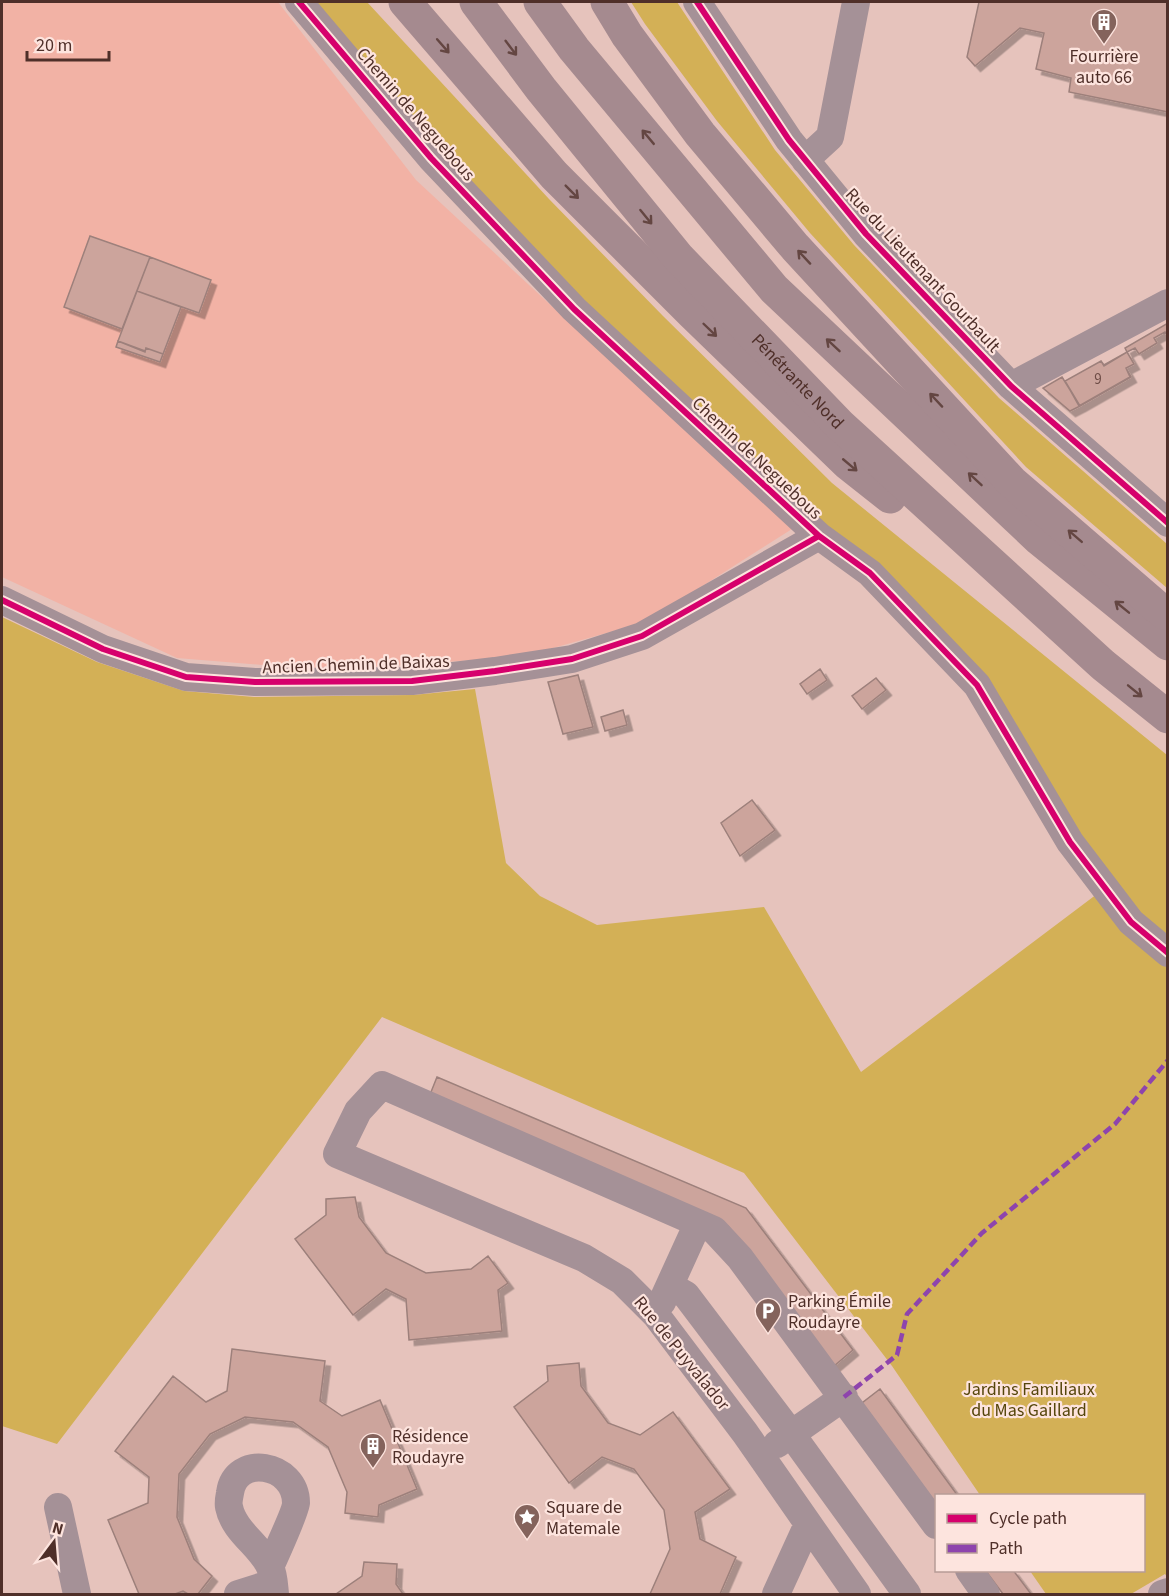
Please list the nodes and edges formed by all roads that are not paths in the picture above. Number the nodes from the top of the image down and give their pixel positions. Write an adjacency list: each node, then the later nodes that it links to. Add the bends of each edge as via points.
1 (299, 2): 12 (street, Chemin de Neguebous, via 431,158 574,309)
2 (405, 2): 16 (highway, one-way to 16, via 554,175 847,463)
3 (476, 2): 16 (highway, Pénétrante Nord, one-way to 16, via 541,89 678,257 840,425)
4 (540, 2): 15 (highway, one-way to 4, via 1039,539 774,289 574,49)
5 (608, 2): 14 (highway, one-way to 5, via 1012,482 803,255 700,134 627,35)
6 (697, 2): 8 (street, Rue du Lieutenant Gourbault)
7 (856, 2): 8 (street, via 830,137)
8 (805, 160): 10 (street, Rue du Lieutenant Gourbault, via 866,234)
9 (1167, 303): 10 (street)
10 (1011, 386): 11 (street, Rue du Lieutenant Gourbault)
11 (1167, 523)
12 (819, 536): 13 (street, Ancien Chemin de Baixas, via 642,636 572,659 412,681 255,682 186,677 103,649); 18 (street, Chemin de Neguebous, via 870,573 976,685 1070,842 1131,922)
13 (2, 600)
14 (1167, 616)
15 (1167, 644)
16 (1103, 665): 17 (highway, Pénétrante Nord, one-way to 17)
17 (1167, 717)
18 (1167, 953)
19 (698, 1223): 20 (street); 21 (street, Rue de Puyvalador, via 382,1085 358,1112 337,1154 584,1258 622,1281); 22 (street, via 714,1230 740,1258)
20 (670, 1286): 21 (street); 23 (street, via 686,1295)
21 (656, 1315): 24 (street, Rue de Puyvalador)
22 (844, 1397): 23 (street); 27 (street)
23 (792, 1435): 24 (street); 35 (street)
24 (760, 1455): 26 (street, Rue de Puyvalador)
25 (58, 1507): 31 (street)
26 (808, 1524): 33 (street); 34 (street, Rue de Puyvalador)
27 (935, 1524)
28 (970, 1572): 36 (street)
29 (273, 1582): 32 (street)
30 (1167, 1592): 37 (street)
31 (77, 1594)
32 (238, 1594)
33 (776, 1594)
34 (857, 1594)
35 (908, 1594)
36 (986, 1594)
37 (1162, 1594)

